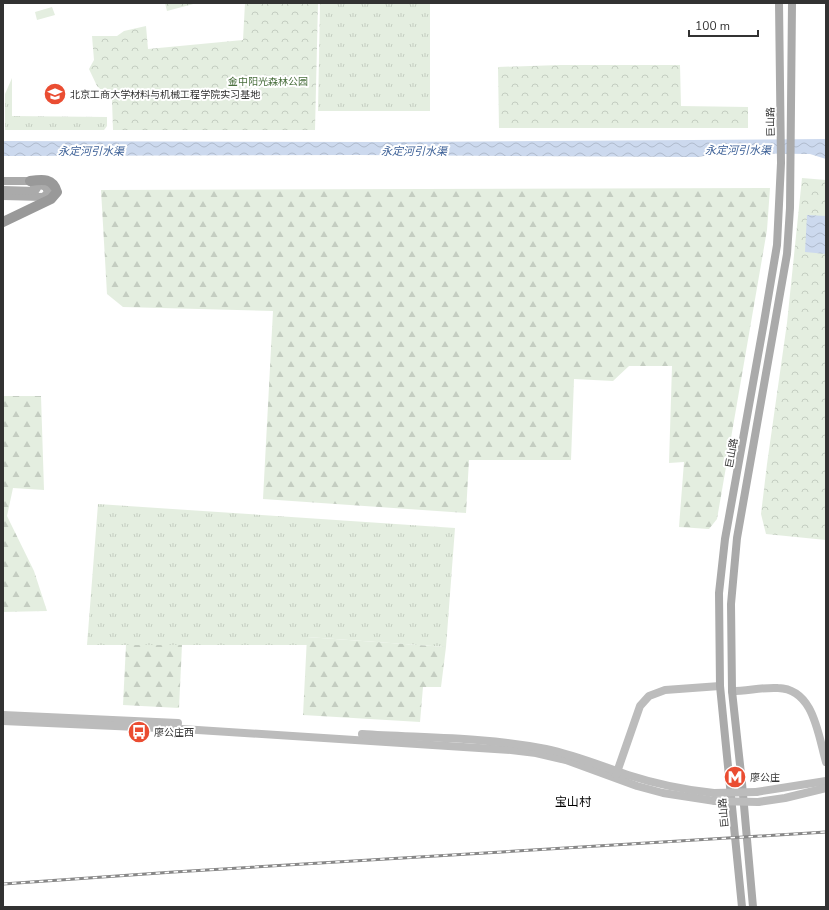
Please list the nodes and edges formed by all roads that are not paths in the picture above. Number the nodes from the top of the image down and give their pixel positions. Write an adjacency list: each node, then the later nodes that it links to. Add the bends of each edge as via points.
1 (779, 3): 8 (main road, 巨山路, via 780,164 777,245 725,539 720,592)
2 (792, 3): 9 (main road, 巨山路, via 787,254 737,538 731,623)
3 (6, 180): 4 (main road)
4 (30, 181): 5 (main road, via 37,188 35,191); 6 (main road, via 46,187 48,193 43,197); 7 (highway, via 49,181 55,185 57,192 51,199)
5 (3, 190)
6 (3, 196)
7 (3, 222)
8 (720, 686): 13 (main road, via 665,690 649,696 640,706); 17 (main road, 巨山路)
9 (732, 691): 12 (main road, via 785,688 797,694 809,706); 18 (main road, 巨山路)
10 (3, 714): 13 (main road, via 482,741 547,749 582,758)
11 (3, 721): 13 (main road, via 182,729 510,750 566,760)
12 (826, 760)
13 (616, 775): 16 (main road)
14 (826, 781): 16 (main road, bridge)
15 (826, 788): 16 (main road, bridge, via 758,802)
16 (714, 797)
17 (742, 907)
18 (753, 907)

